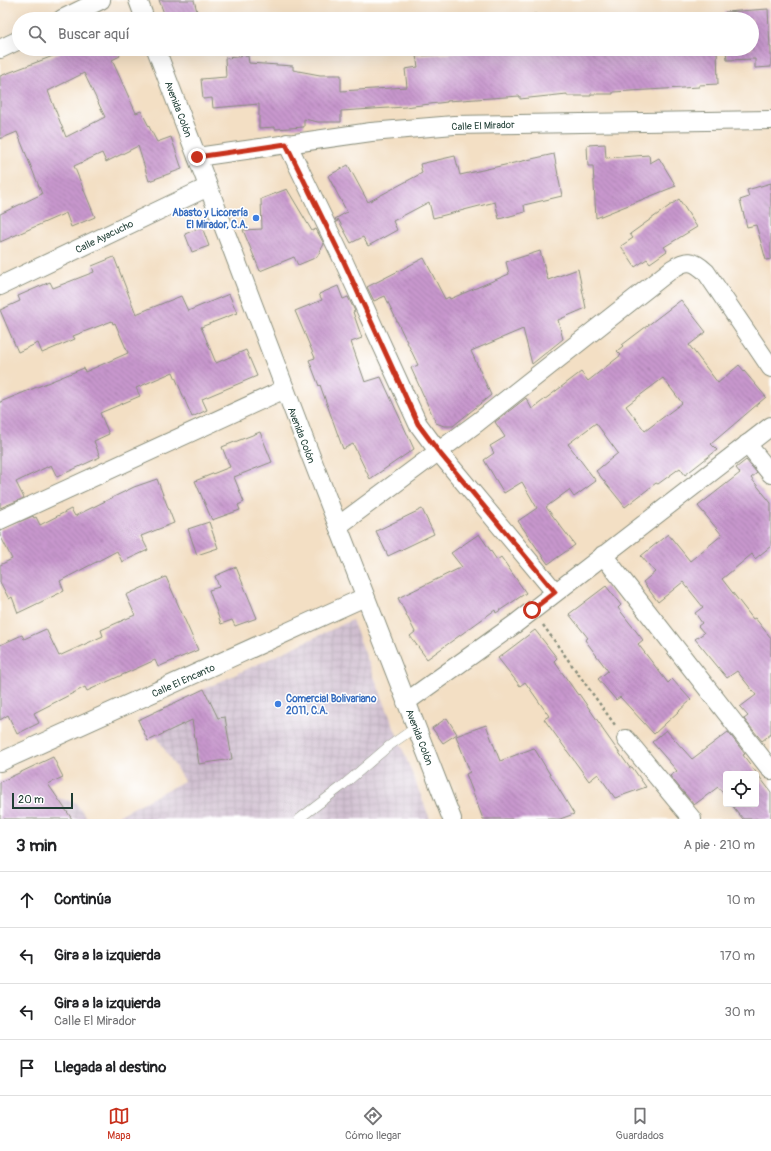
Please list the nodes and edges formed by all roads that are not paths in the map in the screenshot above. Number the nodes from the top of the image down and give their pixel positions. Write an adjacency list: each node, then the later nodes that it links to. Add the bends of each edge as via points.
1 (101, 0): 3 (street)
2 (138, 0): 4 (street)
3 (76, 12)
4 (142, 12)
5 (12, 43): 6 (street)
6 (0, 49)
7 (159, 56): 10 (street, Avenida Colón)
8 (771, 120): 9 (street, Calle El Mirador, via 454,125 371,132)
9 (286, 144): 10 (street, Calle El Mirador); 17 (street, via 344,262 414,416)
10 (197, 157): 11 (street, Avenida Colón)
11 (208, 187): 12 (street, Calle Ayacucho); 14 (street, Avenida Colón)
12 (0, 286)
13 (771, 368): 17 (street, via 706,272 693,262 686,262 672,269)
14 (285, 389): 19 (street); 20 (street, Avenida Colón)
15 (771, 426): 16 (street)
16 (747, 444): 18 (street); 21 (street)
17 (438, 451): 20 (street); 22 (street)
18 (771, 474)
19 (0, 520)
20 (338, 526): 23 (street, Avenida Colón)
21 (603, 555): 22 (street); 28 (street)
22 (555, 592): 24 (street)
23 (365, 597): 24 (street, Avenida Colón); 27 (street, Calle El Encanto)
24 (406, 702): 25 (street, Avenida Colón)
25 (416, 727): 29 (lane); 30 (street, Avenida Colón)
26 (626, 739): 31 (street)
27 (0, 762)
28 (771, 770)
29 (299, 819)
30 (452, 819)
31 (692, 819)

